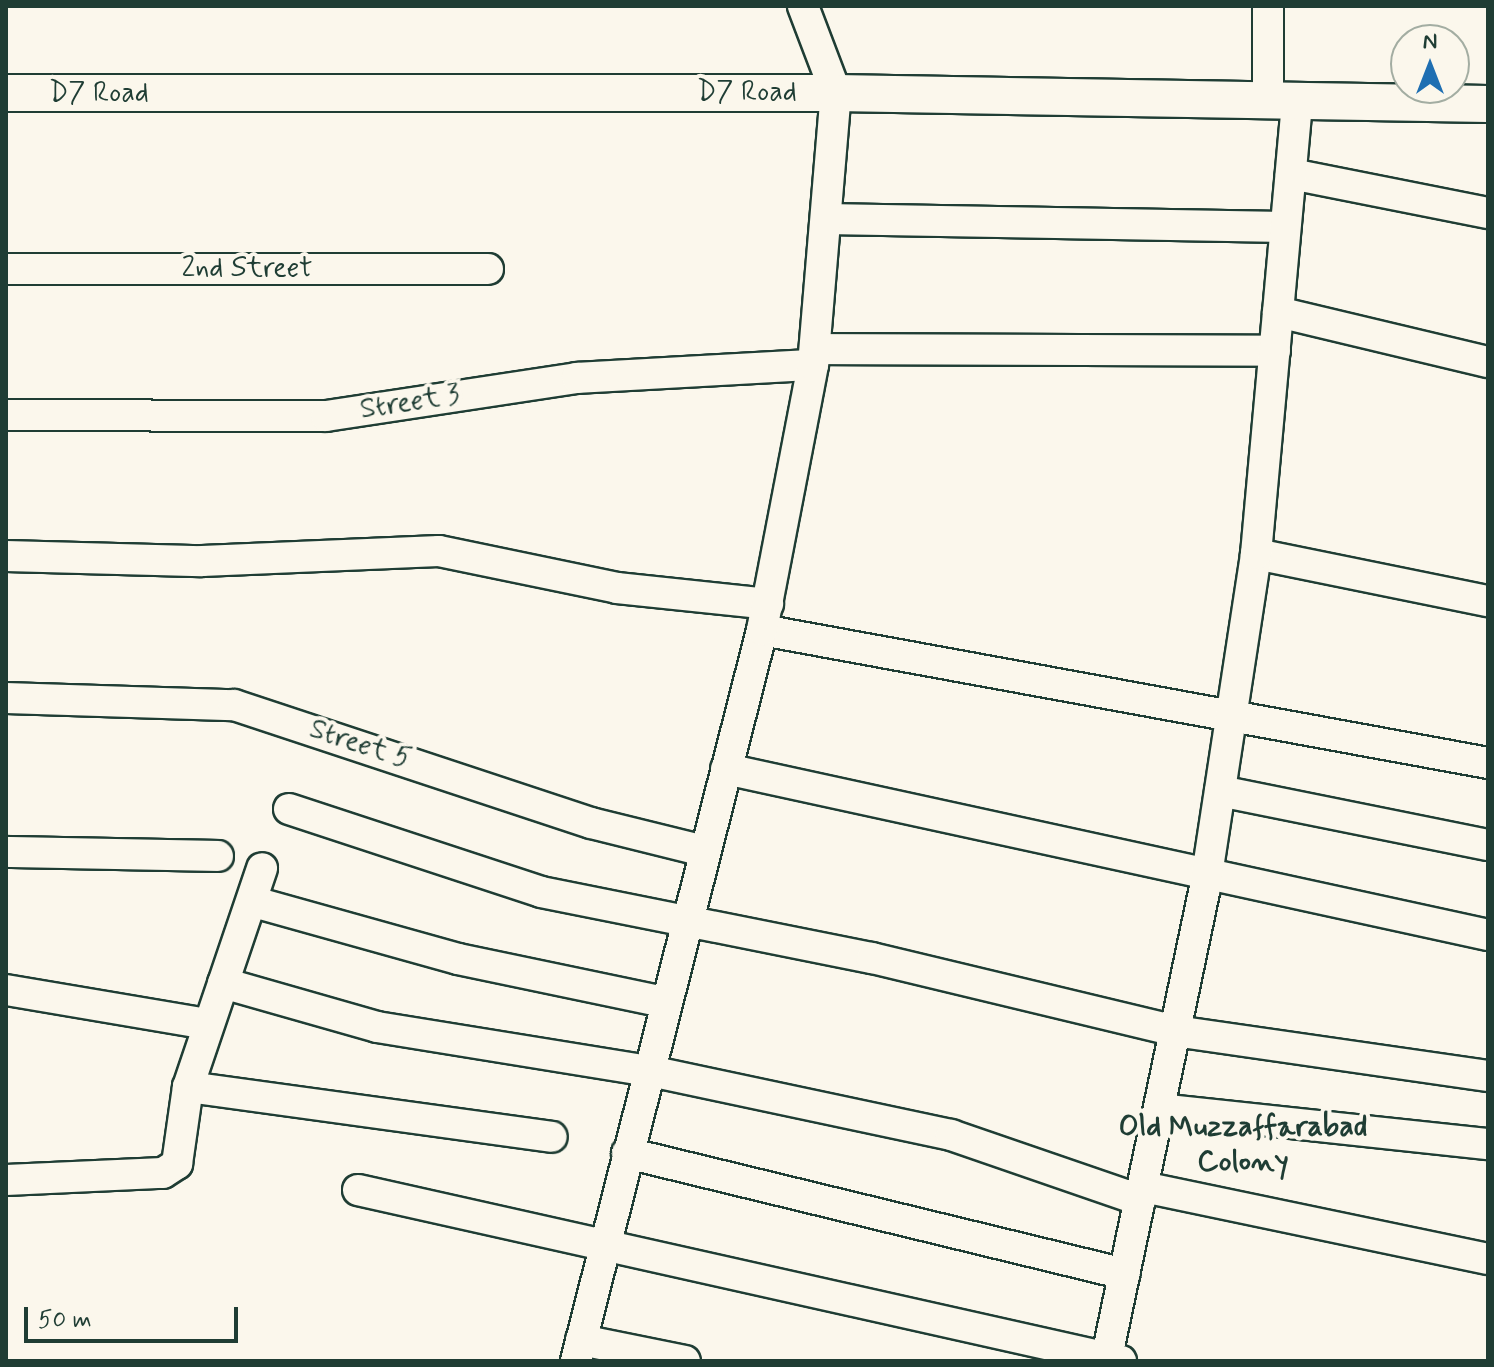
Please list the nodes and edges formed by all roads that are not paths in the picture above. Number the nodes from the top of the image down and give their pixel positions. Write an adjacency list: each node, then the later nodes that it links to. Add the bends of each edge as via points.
1 (803, 6): 4 (street)
2 (1268, 6): 5 (street)
3 (6, 93): 4 (street, D7 Road)
4 (836, 93): 5 (street, D7 Road); 9 (street)
5 (1283, 101): 6 (street, D7 Road); 7 (street)
6 (1488, 104)
7 (1291, 174): 8 (street); 10 (street)
8 (1488, 213)
9 (826, 219): 10 (street); 15 (street)
10 (1285, 227): 13 (street)
11 (6, 269): 12 (street, 2nd Street)
12 (488, 269)
13 (1278, 312): 14 (street); 16 (street)
14 (1275, 351): 15 (street, Street 3); 18 (street)
15 (814, 357): 17 (street, Street 3, via 577,378 326,416); 21 (street)
16 (1488, 362)
17 (6, 415)
18 (1256, 554): 20 (street); 23 (street)
19 (6, 556): 21 (street, via 202,561 439,551)
20 (1488, 601)
21 (765, 617): 23 (street); 25 (street)
22 (6, 698): 29 (street, Street 5, via 234,705 591,823)
23 (1232, 712): 24 (street); 26 (street)
24 (1488, 763)
25 (726, 769): 29 (street); 33 (street)
26 (1220, 791): 28 (street); 33 (street)
27 (289, 809): 35 (street, via 541,892)
28 (1488, 845)
29 (704, 851): 35 (street)
30 (6, 852): 31 (street)
31 (218, 856)
32 (262, 868): 34 (street)
33 (1208, 870): 36 (street); 41 (street)
34 (254, 902): 37 (street); 39 (street, via 458,959)
35 (685, 923): 39 (street); 41 (street, via 872,958)
36 (1488, 935)
37 (223, 983): 40 (street); 42 (street, via 377,1027)
38 (6, 990): 40 (street)
39 (663, 1002): 42 (street)
40 (207, 1024): 44 (street)
41 (1175, 1031): 43 (street); 45 (street)
42 (650, 1071): 48 (street); 51 (street, via 951,1135)
43 (1488, 1076)
44 (188, 1087): 46 (street); 49 (street, via 173,1169)
45 (1159, 1109): 47 (street); 51 (street)
46 (552, 1137)
47 (1488, 1144)
48 (627, 1153): 52 (street); 54 (street)
49 (6, 1180)
50 (358, 1190): 52 (street)
51 (1142, 1194): 53 (street); 54 (street)
52 (604, 1246): 55 (street); 56 (street)
53 (1488, 1259)
54 (1125, 1274): 56 (street)
55 (579, 1351): 57 (street)
56 (1111, 1360)
57 (685, 1361)

